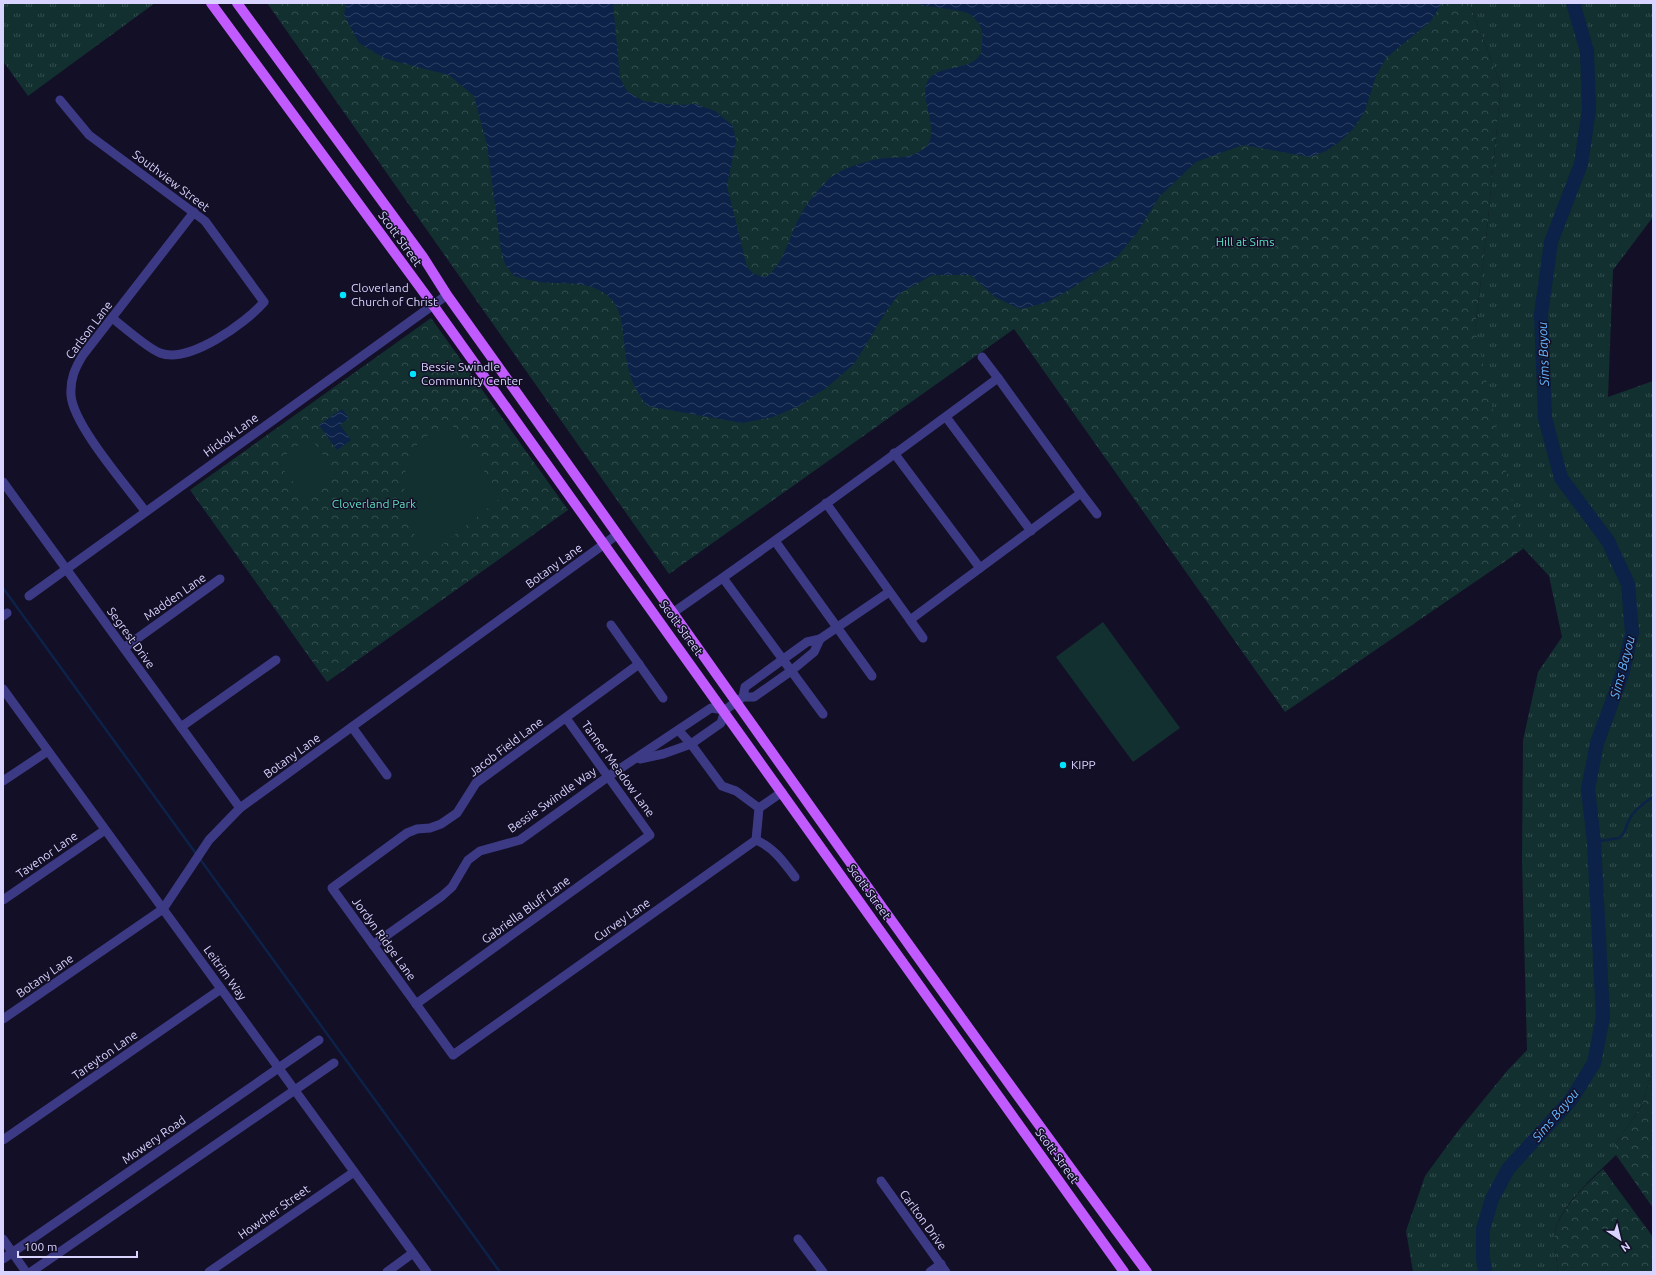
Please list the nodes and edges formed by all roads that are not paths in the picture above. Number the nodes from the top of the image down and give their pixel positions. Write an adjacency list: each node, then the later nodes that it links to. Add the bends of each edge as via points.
1 (212, 3): 6 (main road, Scott Street)
2 (237, 3): 5 (main road, Scott Street, via 423,257)
3 (60, 100): 4 (street, Southview Street, via 88,135)
4 (194, 212): 7 (street, Carlson Lane); 7 (street, Southview Street, via 206,222 264,302 256,311 204,347 186,354 160,353)
5 (447, 295): 6 (street, Hickok Lane); 10 (main road, Scott Street)
6 (433, 305): 12 (main road, Scott Street); 17 (street, Hickok Lane)
7 (112, 318): 17 (street, Carlson Lane, via 73,372 71,396 82,426)
8 (982, 357): 9 (street)
9 (998, 378): 11 (street); 15 (street)
10 (533, 415): 12 (main road); 20 (main road, Scott Street)
11 (946, 416): 13 (street); 19 (street)
12 (519, 426): 22 (main road, Scott Street)
13 (894, 453): 16 (street); 23 (street)
14 (3, 482): 24 (street, Segrest Drive)
15 (1081, 493): 18 (street); 19 (street)
16 (826, 503): 21 (street); 27 (street)
17 (145, 511): 24 (street, Hickok Lane)
18 (1097, 514)
19 (1031, 530): 23 (street)
20 (618, 534): 22 (street, Botany Lane); 29 (main road, Scott Street)
21 (775, 541): 25 (street); 32 (street)
22 (605, 544): 46 (main road, Scott Street); 50 (street, Botany Lane)
23 (980, 568): 30 (street)
24 (66, 569): 28 (street, Hickok Lane); 35 (street, Segrest Drive)
25 (723, 578): 29 (street); 36 (street)
26 (220, 579): 35 (street, Madden Lane)
27 (889, 592): 30 (street); 32 (street)
28 (29, 596)
29 (674, 612): 45 (main road, Scott Street)
30 (910, 620): 33 (street)
31 (611, 625): 38 (street)
32 (837, 628): 34 (street); 41 (street)
33 (923, 638)
34 (820, 639): 36 (street, via 808,642); 39 (street, via 814,652)
35 (124, 648): 49 (street, Segrest Drive)
36 (782, 659): 39 (street); 40 (street)
37 (276, 660): 49 (street)
38 (639, 664): 44 (street); 48 (street, Jacob Field Lane)
39 (791, 671): 42 (street); 47 (street)
40 (764, 672): 42 (street); 45 (street, via 745,687)
41 (872, 676)
42 (773, 684): 45 (street, via 754,698)
43 (3, 689): 53 (street, Leitrim Way)
44 (663, 698)
45 (740, 700): 46 (street, Bessie Swindle Way); 64 (main road, Scott Street)
46 (724, 710): 51 (street, Bessie Swindle Way, via 711,708); 52 (street, Bessie Swindle Way, via 721,723); 58 (main road, Scott Street)
47 (823, 714)
48 (566, 718): 56 (street, Tanner Meadow Lane); 67 (street, Jacob Field Lane, via 476,783 463,806 441,824 407,833)
49 (181, 727): 59 (street, Segrest Drive)
50 (352, 727): 55 (street); 59 (street, Botany Lane)
51 (678, 731): 52 (street); 54 (street, Bessie Swindle Way)
52 (691, 744): 54 (street, Bessie Swindle Way, via 663,754); 60 (street, via 722,786 736,791)
53 (48, 751): 57 (street); 61 (street, Leitrim Way)
54 (634, 760): 56 (street, Bessie Swindle Way)
55 (387, 775)
56 (608, 776): 62 (street, Tanner Meadow Lane); 70 (street, Bessie Swindle Way, via 520,840 480,851 468,860 452,887 442,896)
57 (3, 781)
58 (782, 792): 60 (street); 65 (main road, Scott Street)
59 (240, 808): 69 (street, Botany Lane, via 215,833)
60 (759, 808): 63 (street)
61 (105, 830): 68 (street, Tavenor Lane); 69 (street, Leitrim Way)
62 (650, 835): 74 (street, Gabriella Bluff Lane)
63 (756, 840): 66 (street, via 768,845 777,853); 77 (street, Curvey Lane)
64 (840, 847): 65 (main road); 71 (main road, Scott Street)
65 (827, 856): 72 (main road, Scott Street)
66 (794, 877)
67 (332, 888): 70 (street, Jordyn Ridge Lane)
68 (3, 900)
69 (163, 909): 73 (street, Leitrim Way); 75 (street, Botany Lane)
70 (374, 945): 74 (street, Jordyn Ridge Lane)
71 (918, 955): 72 (main road); 82 (main road, Scott Street)
72 (905, 964): 83 (main road, Scott Street)
73 (221, 989): 79 (street, Leitrim Way); 81 (street, Tareyton Lane)
74 (416, 1004): 77 (street, Jordyn Ridge Lane)
75 (3, 1019)
76 (319, 1040): 79 (street, Mowery Road)
77 (453, 1055)
78 (334, 1063): 80 (street)
79 (279, 1069): 80 (street, Leitrim Way); 88 (street, Mowery Road)
80 (295, 1090): 84 (street, Leitrim Way); 93 (street)
81 (3, 1140)
82 (1062, 1158): 83 (main road); 101 (main road, Scott Street)
83 (1050, 1168): 100 (main road, Scott Street)
84 (354, 1172): 89 (street, Leitrim Way); 94 (street, Howcher Street)
85 (880, 1181): 91 (street, Carlton Drive)
86 (3, 1239): 88 (street)
87 (798, 1239): 97 (street)
88 (12, 1253): 90 (street, Mowery Road); 92 (street)
89 (414, 1254): 95 (street); 96 (street, Leitrim Way)
90 (3, 1259)
91 (941, 1264): 98 (street); 99 (street, Carlton Drive)
92 (26, 1272)
93 (31, 1272)
94 (209, 1272)
95 (387, 1272)
96 (427, 1272)
97 (823, 1272)
98 (930, 1272)
99 (946, 1272)
100 (1124, 1272)
101 (1147, 1272)

